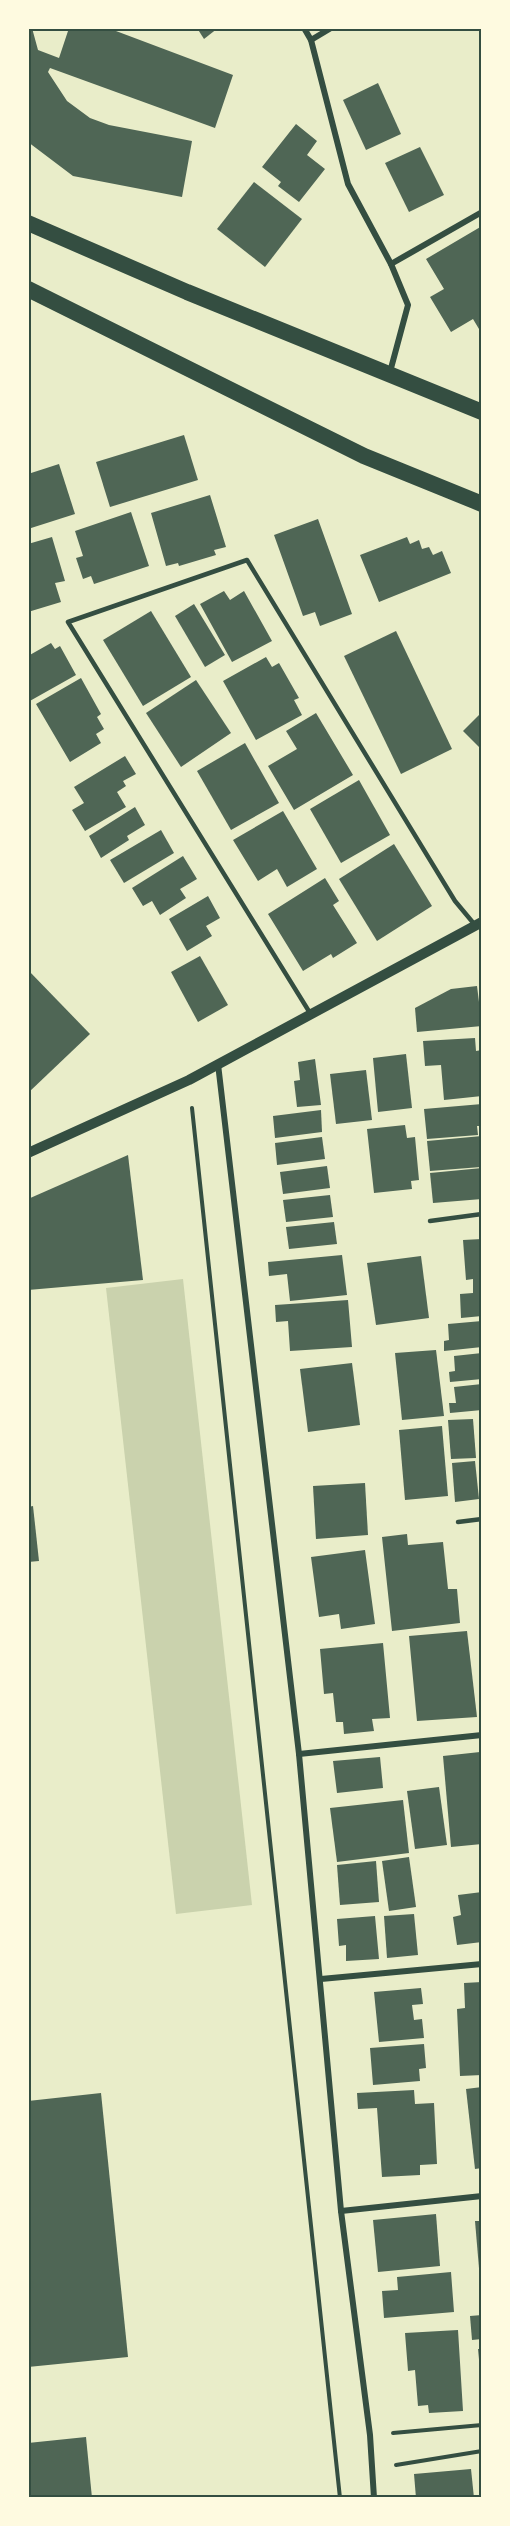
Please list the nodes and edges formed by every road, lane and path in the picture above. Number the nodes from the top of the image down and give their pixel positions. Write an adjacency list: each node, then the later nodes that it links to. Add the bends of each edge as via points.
1 (304, 28): 3 (street)
2 (331, 28): 3 (street)
3 (311, 40): 6 (street, via 348,184)
4 (482, 212): 6 (street)
5 (28, 223): 8 (highway)
6 (391, 264): 8 (street, via 408,305)
7 (28, 289): 10 (highway, via 364,456)
8 (389, 376): 9 (highway)
9 (482, 412)
10 (482, 504)
11 (480, 927): 12 (street); 12 (lane, via 455,901 247,561 68,622)
12 (311, 1016): 13 (street)
13 (218, 1065): 14 (street); 21 (street)
14 (189, 1080): 15 (street); 30 (path)
15 (28, 1153)
16 (482, 1214): 17 (lane)
17 (430, 1221)
18 (482, 1519): 19 (lane)
19 (458, 1522)
20 (482, 1735): 21 (street)
21 (299, 1754): 23 (street)
22 (482, 1964): 23 (street)
23 (321, 1979): 25 (street)
24 (482, 2196): 25 (street)
25 (341, 2211): 27 (street)
26 (482, 2425): 27 (path)
27 (370, 2435): 29 (street)
28 (482, 2451): 29 (path)
29 (371, 2469): 31 (street)
30 (340, 2498)
31 (374, 2498)

